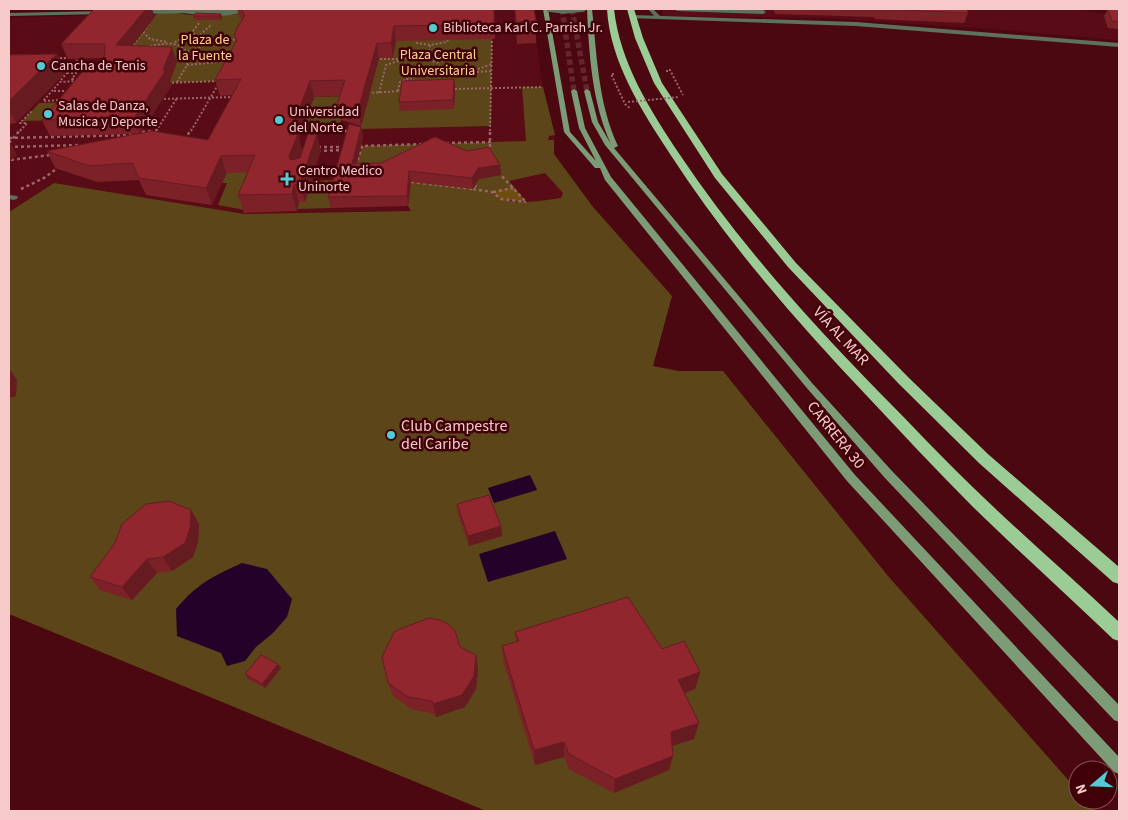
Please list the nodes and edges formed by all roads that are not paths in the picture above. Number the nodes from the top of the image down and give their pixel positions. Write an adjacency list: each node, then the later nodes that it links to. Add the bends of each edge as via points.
1 (141, 9): 12 (street)
2 (545, 9): 24 (main road, via 567,132)
3 (549, 9): 4 (street, bridge)
4 (583, 9)
5 (589, 9): 23 (main road, via 605,119 611,138)
6 (610, 9): 26 (highway, VÍA AL MAR, via 618,45 646,109 687,175 750,258 824,344 958,482)
7 (650, 9): 17 (street)
8 (677, 9): 13 (street)
9 (244, 10): 10 (street); 12 (street, via 212,14)
10 (253, 10)
11 (104, 11): 15 (street); 16 (street); 19 (street)
12 (132, 11)
13 (763, 12)
14 (631, 13): 17 (street); 25 (highway, VÍA AL MAR, via 658,83 718,176 792,265 978,452)
15 (9, 14): 16 (street)
16 (91, 14): 18 (street)
17 (660, 18): 20 (street, via 856,24)
18 (85, 19)
19 (92, 22)
20 (1119, 45)
21 (574, 91): 24 (main road, CARRERA 30, via 582,128)
22 (587, 91): 23 (main road, CARRERA 30, via 595,122 607,144)
23 (630, 173): 27 (main road, CARRERA 30, via 888,474)
24 (608, 178): 28 (main road, CARRERA 30, via 851,478)
25 (1119, 577)
26 (1119, 633)
27 (1119, 715)
28 (1119, 767)

